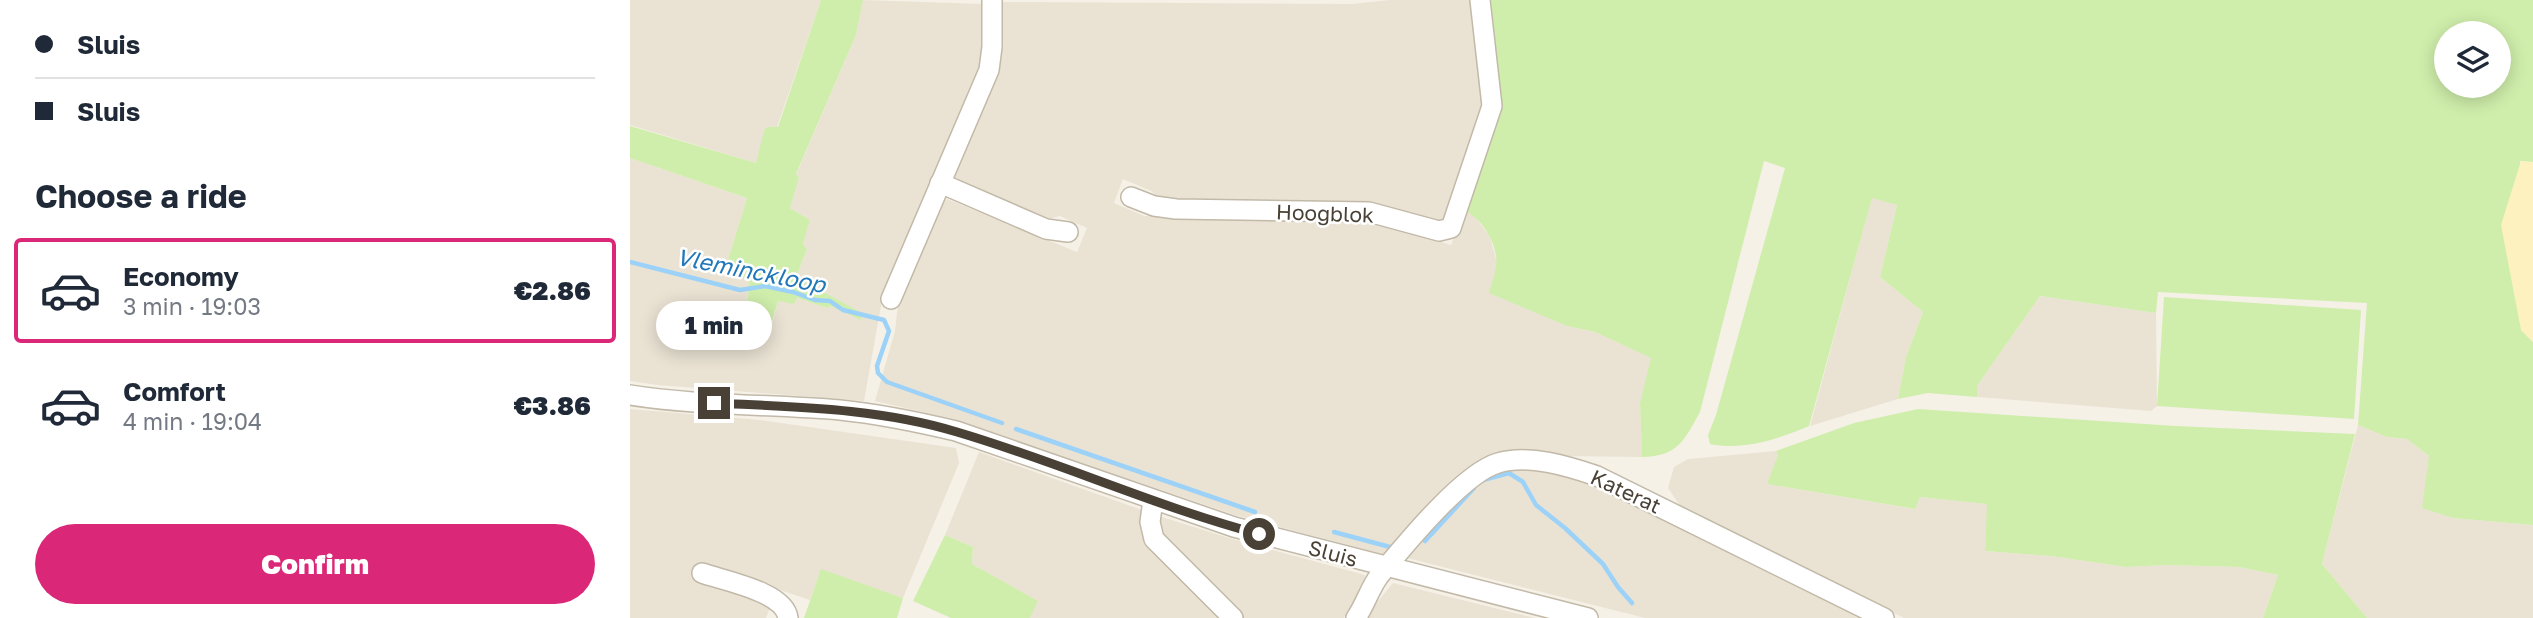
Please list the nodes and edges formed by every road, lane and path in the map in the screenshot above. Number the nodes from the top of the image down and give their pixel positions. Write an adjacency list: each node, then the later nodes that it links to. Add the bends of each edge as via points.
1 (992, 0): 3 (street, via 989,69)
2 (1480, 0): 4 (street, Hoogblok, via 1492,106 1451,228 1439,231 1369,212 1176,209)
3 (940, 183): 5 (street, via 1046,229); 6 (street)
4 (1131, 197)
5 (1068, 232)
6 (891, 299)
7 (630, 395): 8 (street, Sluis, via 842,410 919,423 956,431)
8 (1153, 500): 9 (street, Sluis); 12 (street, via 1150,522 1154,539)
9 (1387, 568): 13 (street, Katerat); 14 (street, Sluis); 15 (street, Katerat, via 1456,490 1482,470 1499,463 1527,461 1572,467 1597,476)
10 (702, 573): 11 (street, via 774,597)
11 (788, 618)
12 (1233, 618)
13 (1356, 618)
14 (1588, 618)
15 (1884, 618)

